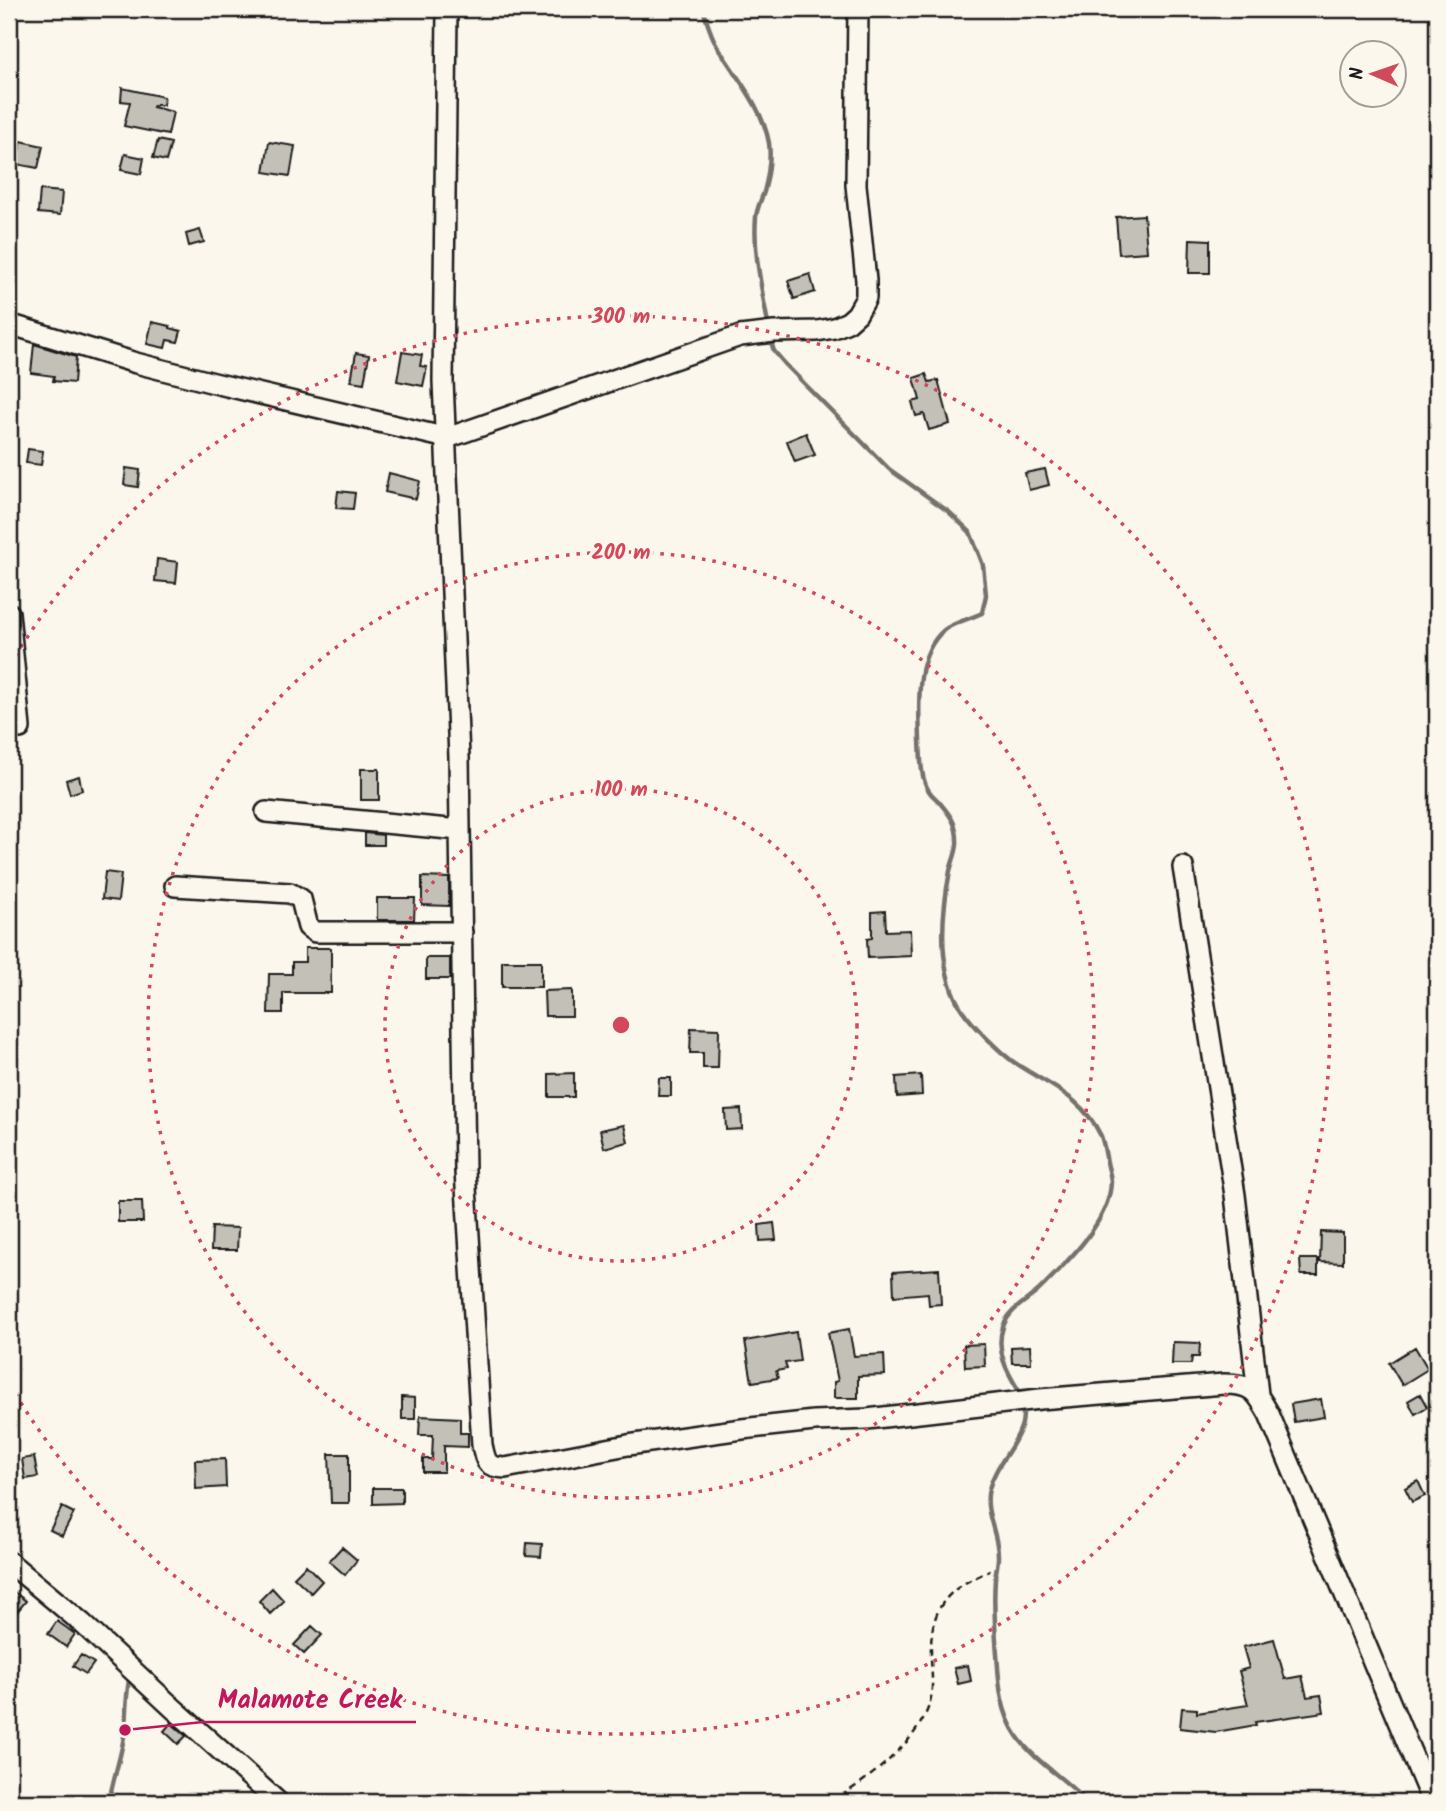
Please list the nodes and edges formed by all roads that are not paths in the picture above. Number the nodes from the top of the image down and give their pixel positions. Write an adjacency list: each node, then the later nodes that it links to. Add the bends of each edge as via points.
1 (447, 9): 4 (street, via 443,368)
2 (858, 9): 4 (street, via 856,185 866,291 858,314 834,328 740,336)
3 (9, 324): 4 (street, via 136,363)
4 (447, 438): 8 (street)
5 (9, 613): 6 (street)
6 (20, 728)
7 (266, 813): 8 (street)
8 (460, 830): 11 (street)
9 (1182, 867): 12 (street, via 1236,1195)
10 (175, 886): 11 (street, via 290,893 301,899 308,927 315,932)
11 (462, 933): 12 (street, via 465,1171 482,1445 490,1465 506,1468 742,1429 1040,1399 1224,1384 1240,1384)
12 (1258, 1394): 15 (street)
13 (9, 1562): 14 (street)
14 (278, 1802)
15 (1433, 1802)

